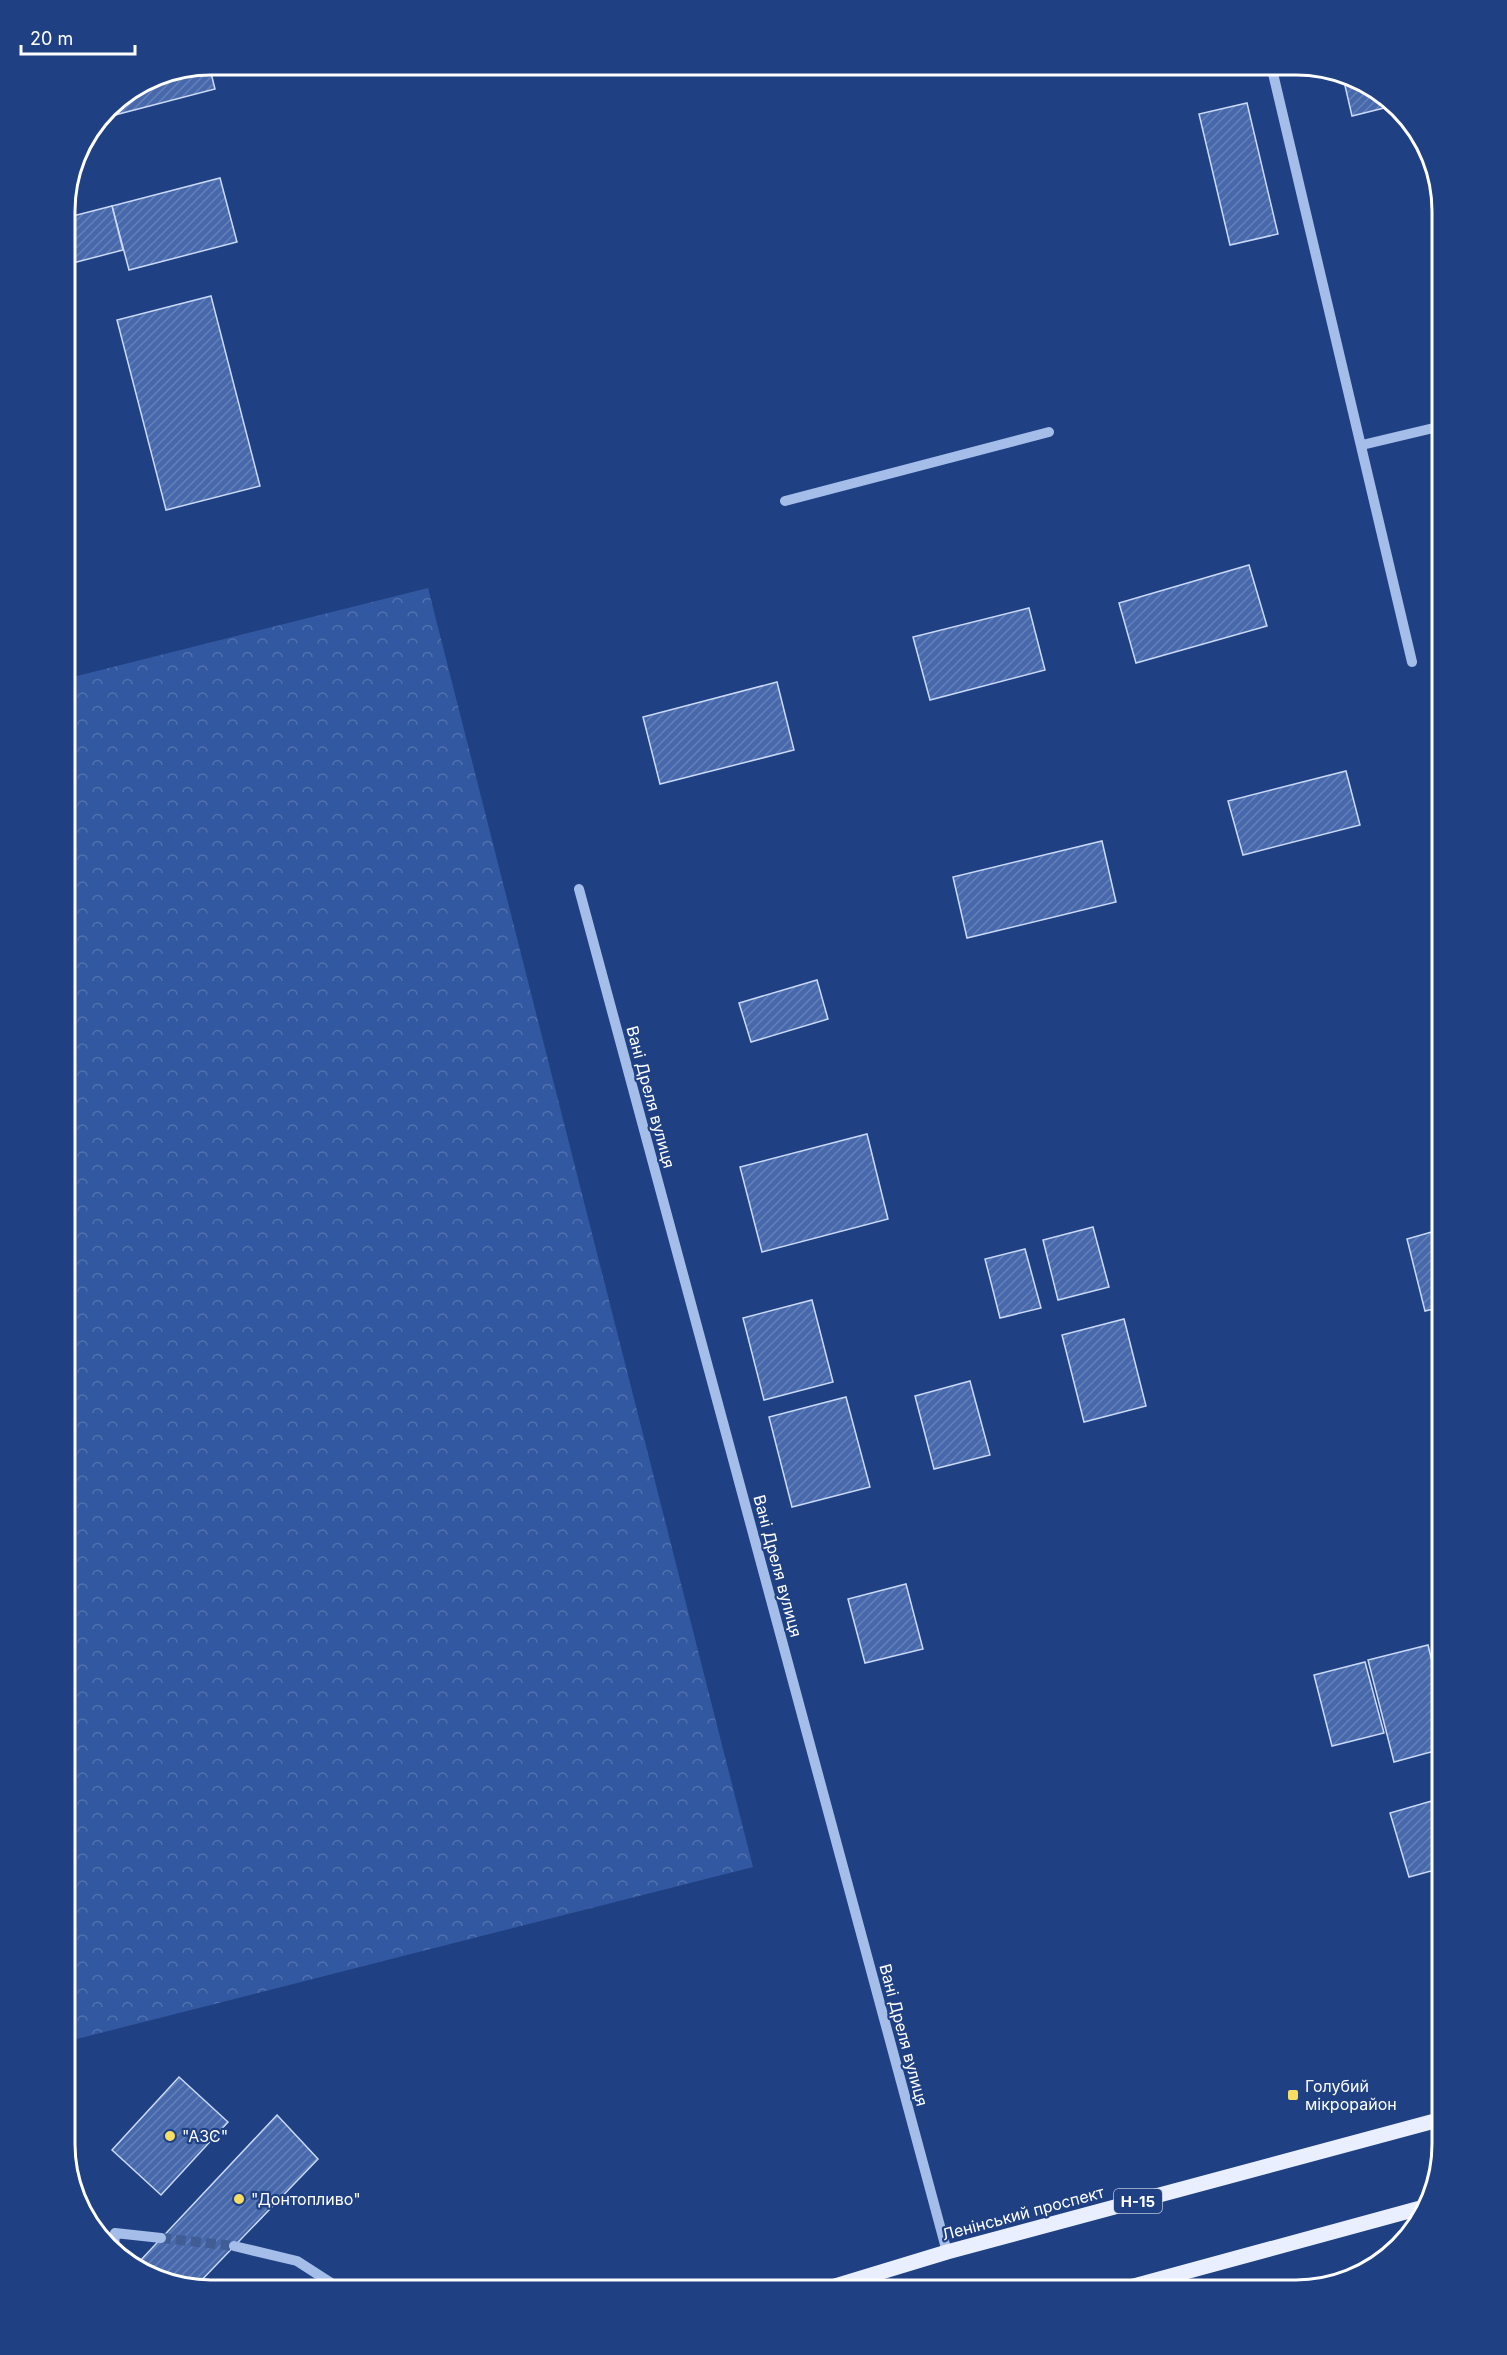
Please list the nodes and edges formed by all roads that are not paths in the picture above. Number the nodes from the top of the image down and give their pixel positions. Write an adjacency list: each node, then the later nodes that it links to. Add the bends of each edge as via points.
1 (1273, 75): 4 (lane)
2 (1432, 429): 4 (lane)
3 (1049, 432): 5 (lane)
4 (1362, 445): 6 (lane)
5 (785, 501)
6 (1412, 662)
7 (579, 888): 13 (lane, Вані Дреля вулиця)
8 (1432, 2122): 13 (main road, Ленінський проспект / Н-15)
9 (1415, 2209): 16 (main road)
10 (162, 2238): 11 (lane, via 115,2233)
11 (115, 2240)
12 (234, 2246): 14 (lane, via 297,2261)
13 (948, 2252): 15 (main road, Ленінський проспект / Н-15)
14 (326, 2280)
15 (859, 2280)
16 (1156, 2280)

